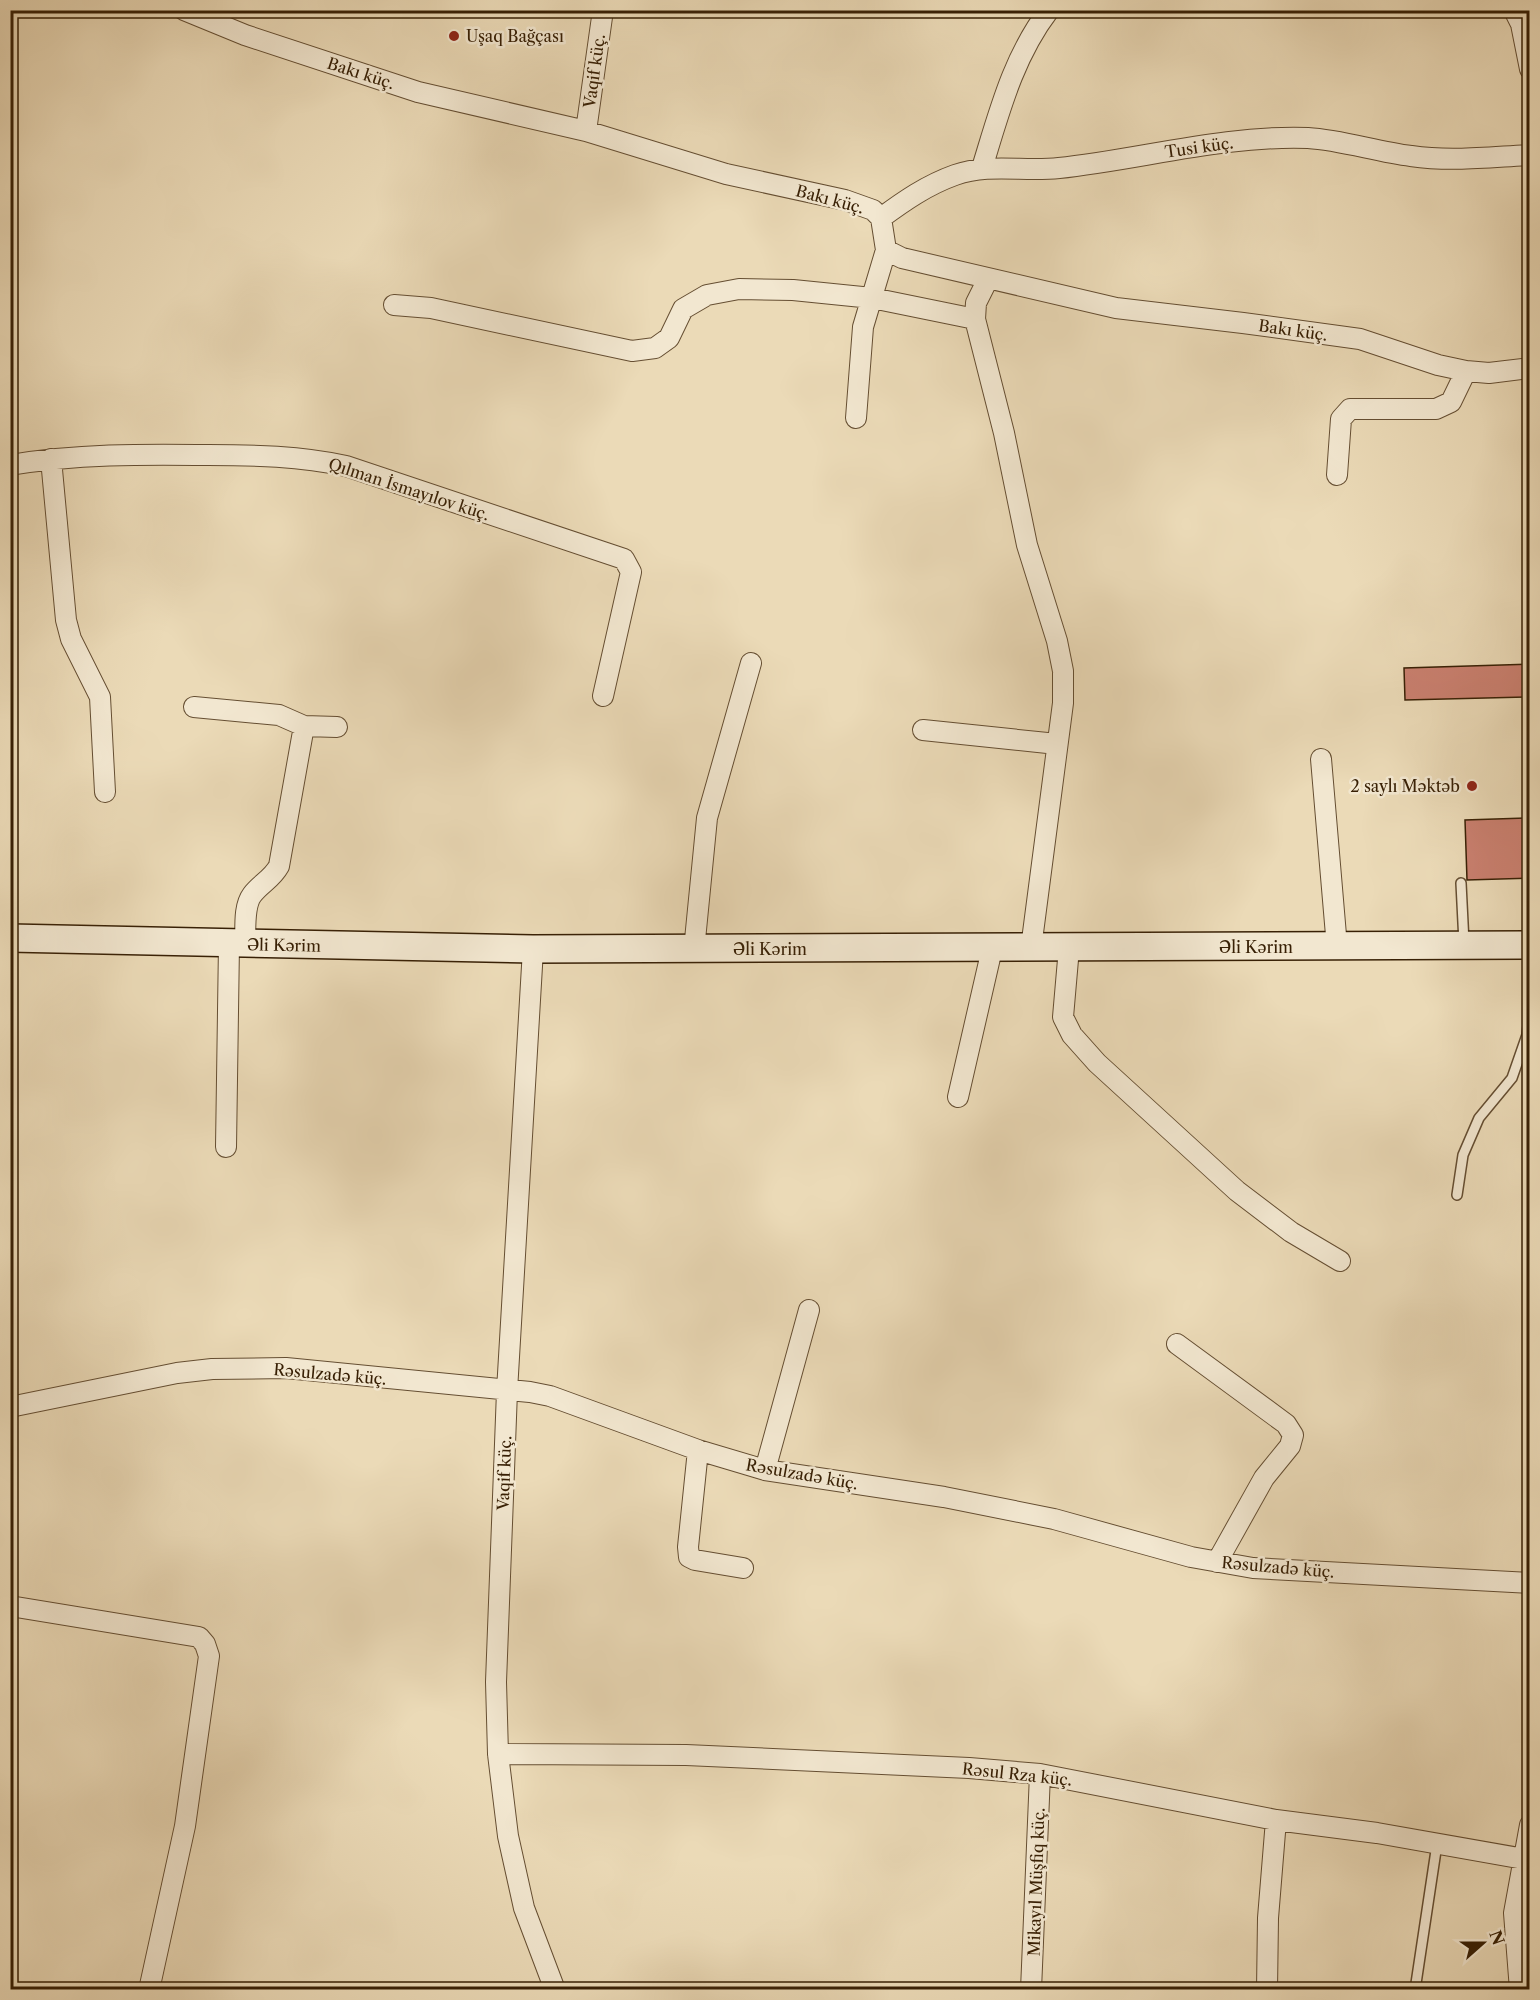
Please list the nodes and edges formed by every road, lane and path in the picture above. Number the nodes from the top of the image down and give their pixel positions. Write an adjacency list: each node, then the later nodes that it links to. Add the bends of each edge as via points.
1 (603, 10): 6 (street, Vaqif küç.)
2 (1049, 10): 8 (street, via 1010,81)
3 (1514, 10): 5 (street, via 1521,24)
4 (185, 11): 6 (street, Bakı küç., via 418,92)
5 (1530, 69)
6 (586, 131): 9 (street, Bakı küç., via 726,174 845,200 873,210)
7 (1530, 155): 8 (street, Tusi küç., via 1451,160 1310,138 1257,139 1058,168)
8 (982, 168): 9 (street, Tusi küç., via 910,196)
9 (881, 218): 10 (street, Bakı küç.)
10 (886, 250): 11 (street, Bakı küç., via 902,258); 12 (street)
11 (988, 279): 14 (street, via 976,303); 16 (street, Bakı küç., via 1116,309 1360,339)
12 (872, 298): 13 (street, via 750,289 707,296 683,309 669,338 655,348 632,351 431,308); 14 (street); 17 (street, via 863,327)
13 (394, 305)
14 (975, 319): 27 (street, via 1027,545 1063,671)
15 (1530, 368): 16 (street, Bakı küç., via 1489,373)
16 (1466, 371): 20 (street, via 1451,402 1436,409 1350,409 1341,419)
17 (856, 418)
18 (51, 459): 19 (street, Qılman İsmayılov küç.); 22 (street, Qılman İsmayılov küç., via 140,454 314,459 346,466 624,559 631,572); 29 (street, via 66,620 71,639 100,697)
19 (10, 465)
20 (1337, 475)
21 (751, 663): 40 (street, via 707,818)
22 (603, 696)
23 (194, 707): 24 (street, via 279,715)
24 (304, 726): 25 (street); 32 (street, via 279,867 251,896)
25 (337, 727)
26 (923, 730): 27 (street)
27 (1058, 744): 36 (street)
28 (1321, 759): 35 (street)
29 (105, 792)
30 (1461, 883): 34 (lane)
31 (10, 938): 32 (main road, Əli Kərim)
32 (237, 944): 38 (main road, Əli Kərim); 43 (street)
33 (1530, 945): 34 (main road, Əli Kərim)
34 (1464, 946): 35 (main road, Əli Kərim)
35 (1337, 947): 37 (main road, Əli Kərim)
36 (1031, 948): 37 (main road, Əli Kərim); 39 (main road, Əli Kərim)
37 (1069, 948): 45 (street, via 1063,1017 1072,1035 1097,1063 1237,1191 1291,1232)
38 (533, 949): 40 (main road, Əli Kərim); 48 (street, Vaqif küç.)
39 (993, 949): 40 (main road, Əli Kərim); 42 (street)
40 (694, 950)
41 (1530, 1009): 44 (lane, via 1527,1035 1512,1078 1479,1118 1463,1155)
42 (958, 1097)
43 (226, 1147)
44 (1457, 1195)
45 (1340, 1261)
46 (809, 1310): 51 (street)
47 (1177, 1344): 52 (street, via 1286,1424 1293,1435 1290,1446 1264,1479)
48 (507, 1391): 49 (street, Rəsulzadə küç., via 286,1368 212,1369); 50 (street, Rəsulzadə küç., via 550,1396); 56 (street, Vaqif küç., via 496,1682)
49 (10, 1407)
50 (698, 1450): 51 (street, Rəsulzadə küç.); 53 (street, via 689,1557)
51 (765, 1470): 52 (street, Rəsulzadə küç., via 1021,1512)
52 (1217, 1562): 54 (street, Rəsulzadə küç., via 1253,1568)
53 (743, 1568)
54 (1530, 1583)
55 (10, 1606): 62 (street, via 199,1637 206,1644 209,1656 185,1826)
56 (498, 1754): 57 (street, Rəsul Rza küç., via 686,1755); 63 (street, Vaqif küç., via 507,1836 524,1908)
57 (1040, 1774): 58 (street, Rəsul Rza küç.); 64 (street, Mikayıl Müşfiq küç.)
58 (1276, 1820): 60 (street, Rəsul Rza küç.); 65 (street)
59 (1530, 1825): 61 (street)
60 (1437, 1844): 61 (street, Rəsul Rza küç.); 66 (lane)
61 (1526, 1859): 67 (street, via 1514,1913)
62 (149, 1989)
63 (555, 1989)
64 (1031, 1989)
65 (1267, 1989)
66 (1415, 1989)
67 (1520, 1989)

